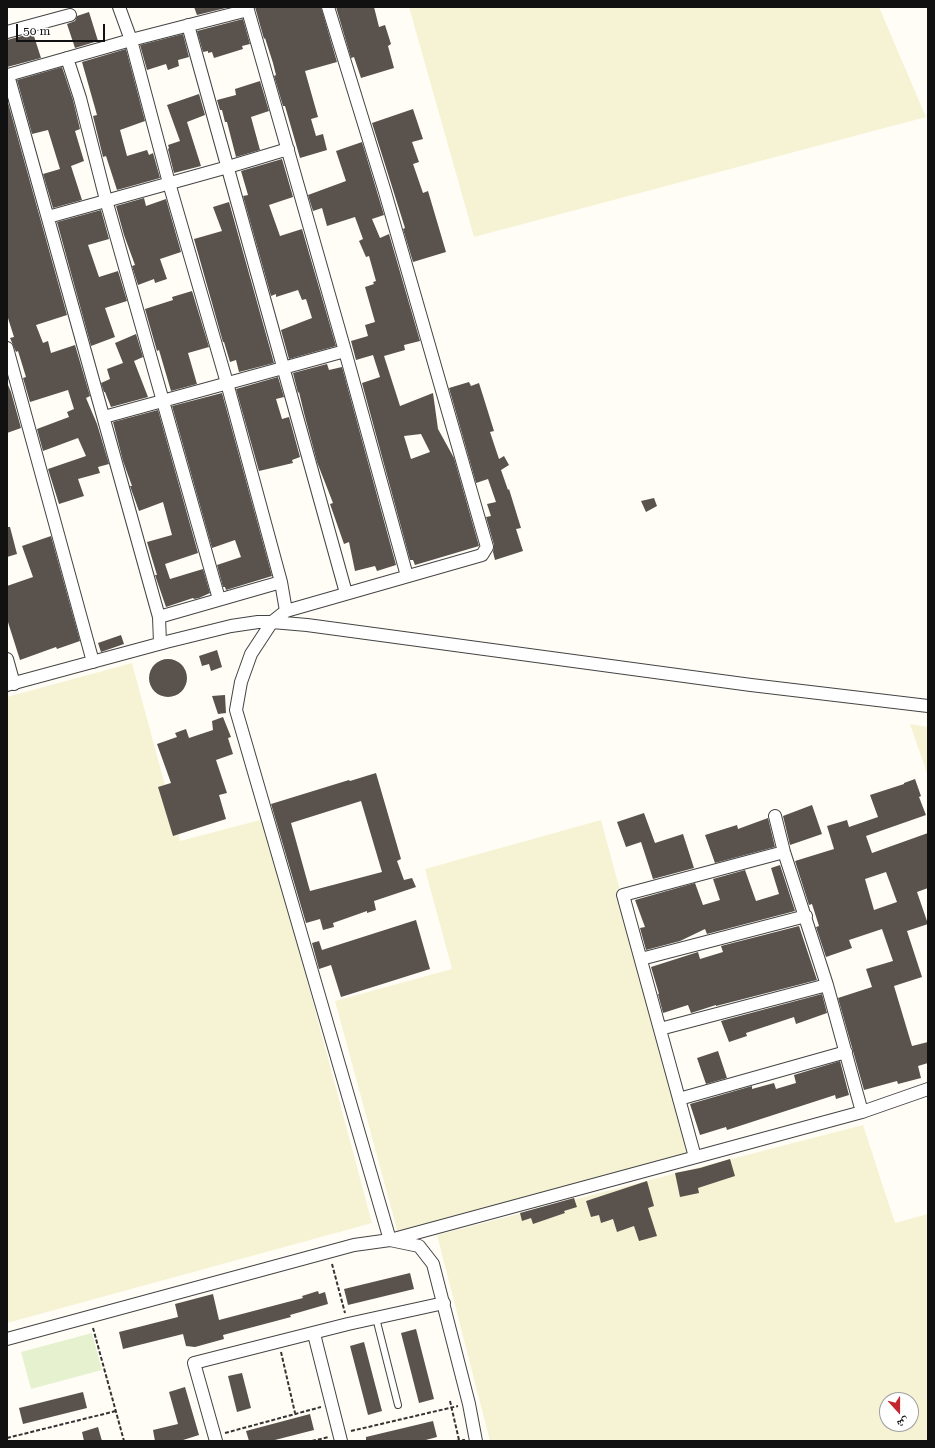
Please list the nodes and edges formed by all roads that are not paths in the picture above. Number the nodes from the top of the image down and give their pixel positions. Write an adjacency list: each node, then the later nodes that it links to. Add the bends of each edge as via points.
1 (119, 7): 7 (street)
2 (328, 7): 20 (street, via 385,192 487,547 482,555)
3 (248, 8): 5 (street); 9 (street)
4 (70, 15): 6 (street)
5 (188, 25): 7 (street); 10 (street)
6 (7, 32)
7 (131, 40): 8 (street); 11 (street)
8 (67, 58): 12 (street); 13 (street, via 8,75)
9 (288, 149): 10 (street); 15 (street)
10 (228, 167): 11 (street); 16 (street)
11 (169, 183): 12 (street); 17 (street)
12 (106, 200): 13 (street); 18 (street)
13 (48, 216): 19 (street)
14 (7, 348): 29 (street)
15 (345, 351): 16 (street); 20 (street)
16 (284, 368): 17 (street); 22 (street)
17 (227, 384): 18 (street); 21 (street)
18 (163, 401): 19 (street); 23 (street)
19 (104, 417): 25 (street)
20 (407, 576): 22 (street)
21 (281, 582): 23 (street); 24 (street)
22 (346, 593): 24 (street)
23 (219, 599): 25 (street)
24 (286, 611): 26 (street)
25 (159, 618): 27 (street)
26 (272, 622): 27 (street, via 231,626); 31 (street); 43 (street, via 251,654 241,682 236,710)
27 (160, 643): 29 (street)
28 (7, 659): 30 (street)
29 (93, 662): 30 (street)
30 (10, 684)
31 (928, 706)
32 (775, 816): 33 (street)
33 (784, 852): 34 (street); 35 (street, via 623,895)
34 (806, 916): 35 (street); 36 (street)
35 (641, 958): 37 (street)
36 (828, 985): 37 (street); 38 (street)
37 (660, 1030): 40 (street)
38 (846, 1052): 40 (street); 41 (street)
39 (928, 1090): 41 (street)
40 (679, 1099): 42 (street)
41 (862, 1112): 42 (street)
42 (695, 1157): 43 (street)
43 (390, 1240): 44 (street, via 419,1246 434,1264); 47 (street, via 354,1244)
44 (444, 1302): 45 (street); 51 (street)
45 (376, 1318): 46 (street); 48 (lane)
46 (314, 1334): 49 (street); 50 (street, via 194,1363)
47 (7, 1340)
48 (398, 1405)
49 (340, 1437)
50 (215, 1438)
51 (476, 1441)

